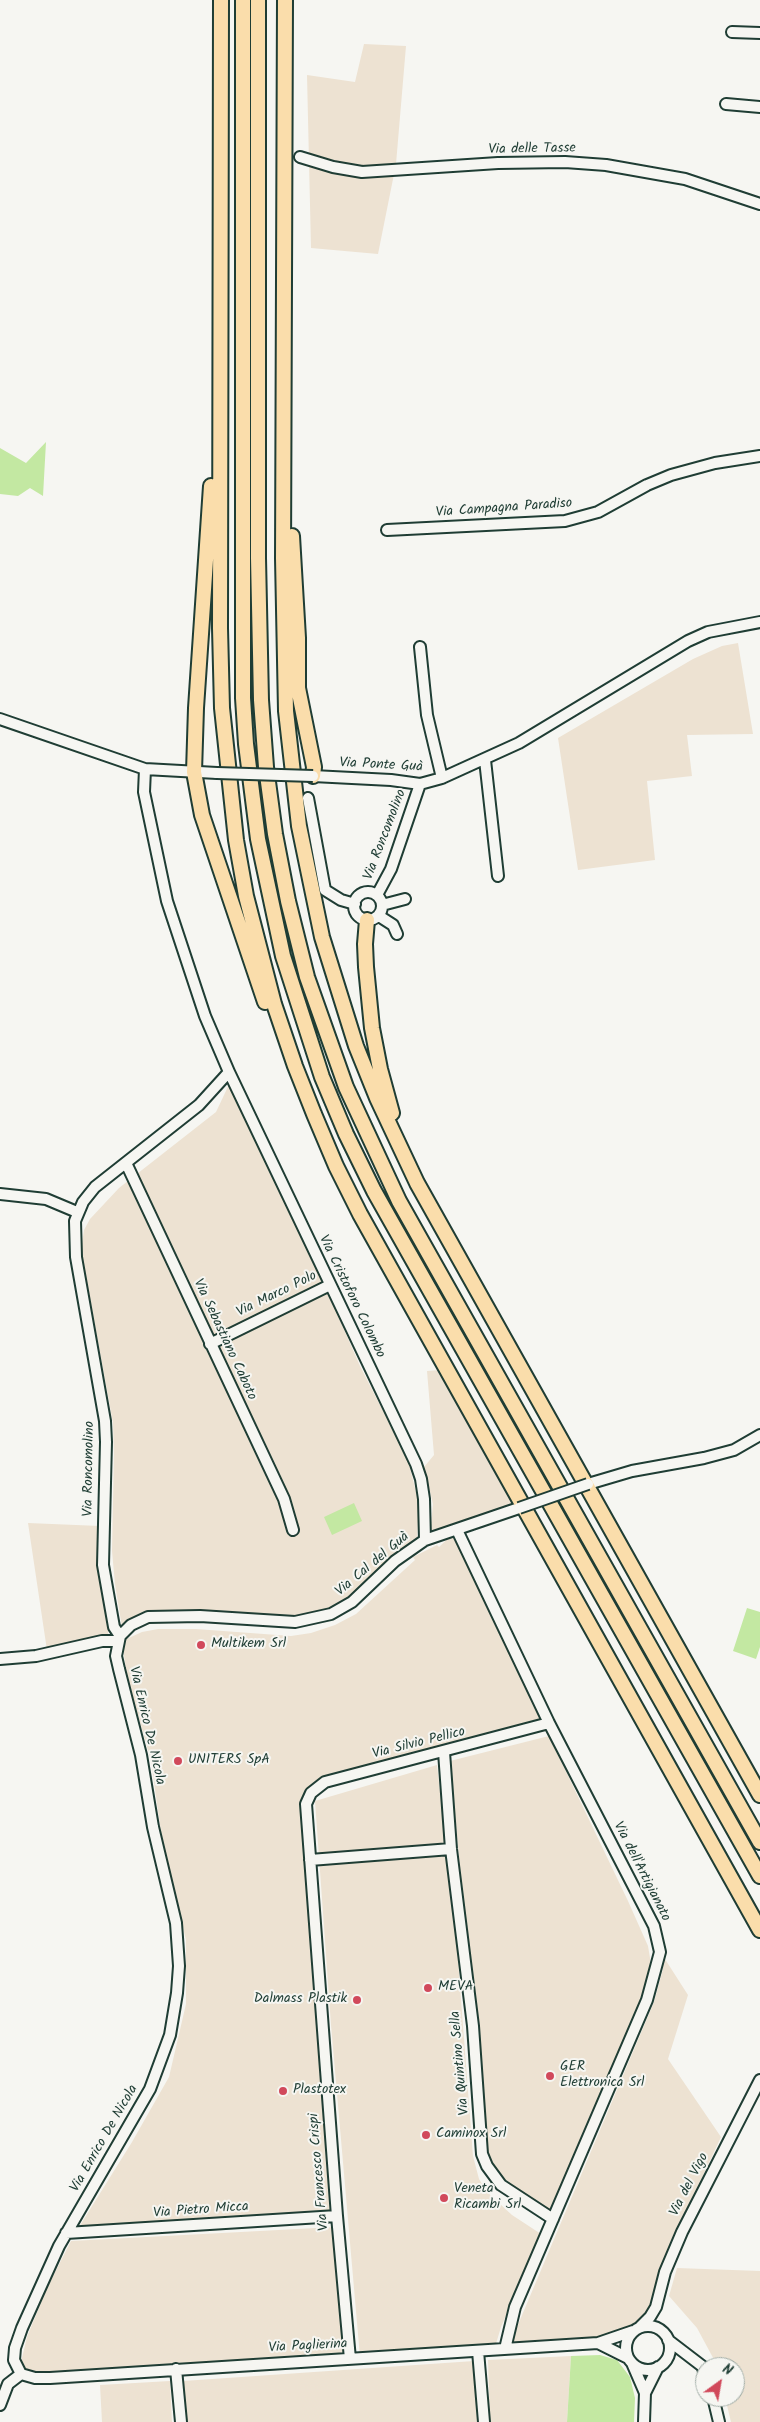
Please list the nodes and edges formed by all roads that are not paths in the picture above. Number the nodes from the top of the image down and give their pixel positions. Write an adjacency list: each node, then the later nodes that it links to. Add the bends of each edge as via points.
1 (221, 0): 11 (highway)
2 (243, 0): 53 (highway, via 244,708 250,791 283,956 322,1077 374,1191)
3 (258, 0): 50 (highway, via 261,700 275,834 307,977 346,1087 403,1210)
4 (285, 0): 12 (highway)
5 (732, 32): 6 (street)
6 (760, 34)
7 (726, 104): 8 (street)
8 (760, 107)
9 (300, 157): 10 (street, Via delle Tasse, via 362,172 498,163 606,164 685,178)
10 (760, 204)
11 (220, 388): 20 (highway); 34 (highway, via 222,708 236,840 246,896 274,1004 295,1066)
12 (284, 390): 21 (highway, via 291,456 290,507 298,688); 37 (highway, via 286,711 299,826 309,879 325,946 356,1046 396,1141)
13 (760, 456): 14 (street, Via Campagna Paradiso, via 671,475 598,512 565,521)
14 (387, 530)
15 (760, 622): 18 (street, Via Ponte Guà, via 708,632 688,641)
16 (420, 647): 22 (street, via 427,715)
17 (0, 718): 19 (street, Via Ponte Guà)
18 (485, 760): 22 (street, Via Ponte Guà); 25 (street)
19 (145, 769): 20 (street, Via Ponte Guà); 32 (street, Via Cristoforo Colombo, via 144,792 167,901 205,1016)
20 (194, 772): 21 (street, Via Ponte Guà, bridge); 34 (highway, via 202,815 223,882 292,1079)
21 (313, 776): 23 (street, Via Ponte Guà)
22 (442, 778): 23 (street, Via Ponte Guà)
23 (420, 784): 26 (street, Via Roncomolino, via 390,869)
24 (308, 798): 28 (street, via 325,890)
25 (498, 876)
26 (377, 895): 28 (street, Via Roncomolino, via 363,894); 29 (street, Via Roncomolino)
27 (405, 899): 29 (street)
28 (355, 904): 30 (street, via 359,916)
29 (382, 905): 30 (street)
30 (373, 918): 31 (street, via 393,925); 37 (highway, via 365,944 366,966 371,1019 388,1104)
31 (397, 934)
32 (229, 1072): 33 (street, Via Roncomolino, via 200,1105); 38 (street, Via Cristoforo Colombo)
33 (126, 1163): 36 (street, Via Roncomolino, via 94,1187); 39 (street, Via Sebastiano Caboto)
34 (336, 1166): 54 (highway, via 394,1276)
35 (0, 1194): 36 (street, via 46,1199)
36 (78, 1212): 44 (street, Via Roncomolino, via 74,1234 76,1257 103,1400 106,1435 103,1565 114,1627)
37 (447, 1240): 48 (highway)
38 (330, 1285): 39 (street, Via Marco Polo); 43 (street, Via Cristoforo Colombo, via 416,1464 424,1499)
39 (210, 1344): 41 (street, Via Sebastiano Caboto, via 284,1499)
40 (760, 1435): 42 (street, Via Cal del Guà, bridge, via 734,1450 632,1471)
41 (293, 1530)
42 (458, 1530): 43 (street, Via Cal del Guà); 46 (street, Via dell'Artigianato)
43 (425, 1540): 44 (street, Via Cal del Guà, via 395,1561 352,1602 331,1614 295,1622 200,1616 148,1617 131,1624)
44 (119, 1638): 45 (street, via 36,1656); 58 (street, Via Enrico De Nicola, via 118,1669 141,1754 153,1827 176,1923 178,1984 170,2035 150,2089)
45 (0, 1659)
46 (549, 1723): 47 (street, Via Silvio Pellico); 57 (street, Via dell'Artigianato, via 654,1926 660,1952 647,2000)
47 (444, 1752): 49 (street, Via Silvio Pellico, via 325,1782 312,1793); 51 (street, Via Quintino Sella)
48 (760, 1795)
49 (306, 1804): 52 (street, Via Francesco Crispi)
50 (760, 1842)
51 (452, 1849): 52 (street); 57 (street, Via Quintino Sella, via 473,2026 482,2154 501,2185)
52 (310, 1860): 56 (street, Via Francesco Crispi)
53 (760, 1876)
54 (760, 1930)
55 (760, 2080): 59 (street, Via del Vigo, via 682,2232 665,2272)
56 (337, 2216): 58 (street, Via Pietro Micca); 66 (street, Via Francesco Crispi)
57 (553, 2219): 63 (street, Via dell'Artigianato, via 515,2307)
58 (66, 2233): 71 (street, Via Enrico De Nicola, via 15,2348 15,2366)
59 (656, 2307): 60 (street, Via del Vigo, via 650,2318); 61 (street)
60 (636, 2329): 61 (street, via 654,2327); 62 (street, Via Paglierina); 68 (street, via 626,2344)
61 (667, 2338): 65 (street); 67 (street)
62 (598, 2343): 63 (street, Via Paglierina); 68 (street)
63 (505, 2349): 64 (street, Via Paglierina)
64 (478, 2351): 66 (street, Via Paglierina); 76 (street)
65 (667, 2358): 67 (street); 69 (street)
66 (350, 2359): 70 (street, Via Paglierina)
67 (693, 2359)
68 (630, 2361): 69 (street, via 644,2370); 72 (street)
69 (658, 2367): 72 (street)
70 (176, 2369): 71 (street, Via Paglierina, via 50,2378); 75 (street)
71 (21, 2374): 73 (street, via 8,2384)
72 (645, 2394): 77 (street)
73 (0, 2405)
74 (715, 2407): 78 (street)
75 (181, 2422)
76 (484, 2422)
77 (644, 2422)
78 (719, 2422)

